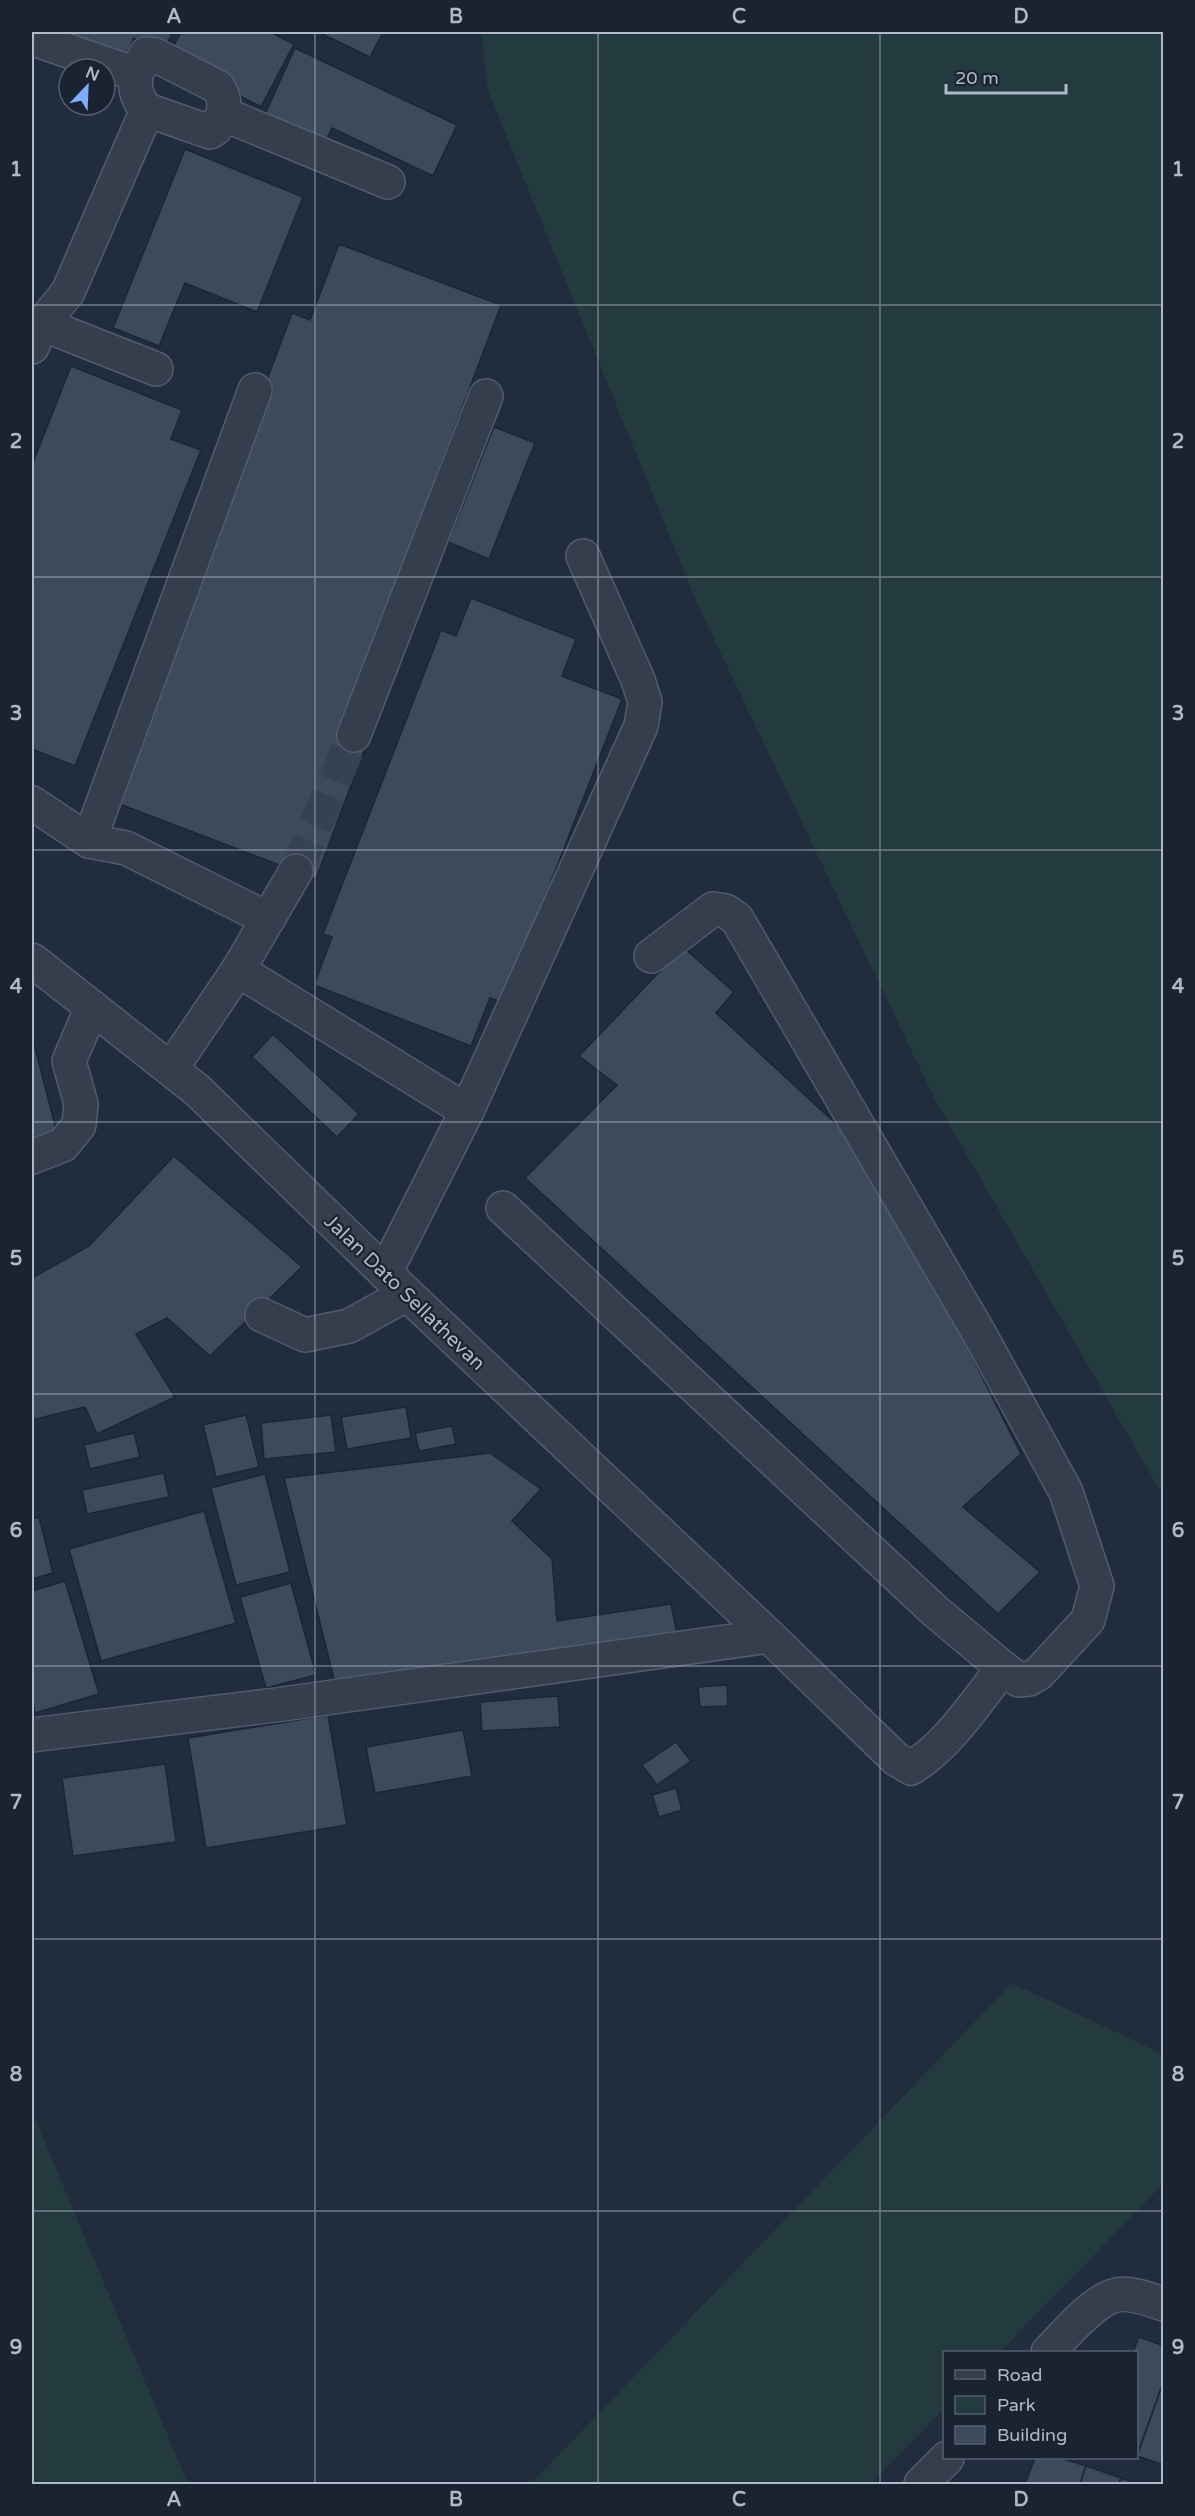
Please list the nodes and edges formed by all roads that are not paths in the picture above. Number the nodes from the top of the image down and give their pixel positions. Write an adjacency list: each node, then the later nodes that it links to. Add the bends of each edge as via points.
1 (42, 42): 2 (street)
2 (136, 74): 3 (street, via 138,100); 4 (street, via 146,54 155,55 218,87 225,105)
3 (147, 110): 4 (street, via 210,132); 6 (street, via 68,292)
4 (223, 114): 5 (street)
5 (388, 182)
6 (37, 335): 7 (street)
7 (156, 369)
8 (255, 390): 13 (street)
9 (486, 396): 11 (street)
10 (583, 556): 21 (street, via 638,680 645,702 641,726)
11 (354, 735)
12 (32, 803): 13 (street)
13 (90, 841): 15 (street, via 126,848)
14 (296, 871): 15 (street)
15 (268, 919): 18 (street)
16 (651, 956): 27 (street, via 712,909 726,911 736,919 979,1333 1066,1492 1097,1586 1088,1620 1040,1673 1019,1680)
17 (32, 960): 19 (street, Jalan Dato Sellathevan)
18 (238, 970): 20 (street); 21 (street)
19 (92, 1007): 20 (street, Jalan Dato Sellathevan); 22 (street, via 69,1061 81,1104 79,1125 63,1145)
20 (171, 1069): 24 (street, Jalan Dato Sellathevan)
21 (467, 1111): 24 (street)
22 (32, 1156)
23 (503, 1208): 27 (street, via 926,1603)
24 (396, 1284): 25 (street, via 349,1326 305,1335); 26 (street, Jalan Dato Sellathevan)
25 (262, 1315)
26 (769, 1636): 27 (street, Jalan Dato Sellathevan, via 896,1759 912,1768 927,1758 966,1716); 28 (street)
27 (1003, 1668)
28 (32, 1735)
29 (1164, 2304): 30 (street, via 1117,2295 1088,2311)
30 (1049, 2351)
31 (945, 2459): 32 (street)
32 (921, 2484)

